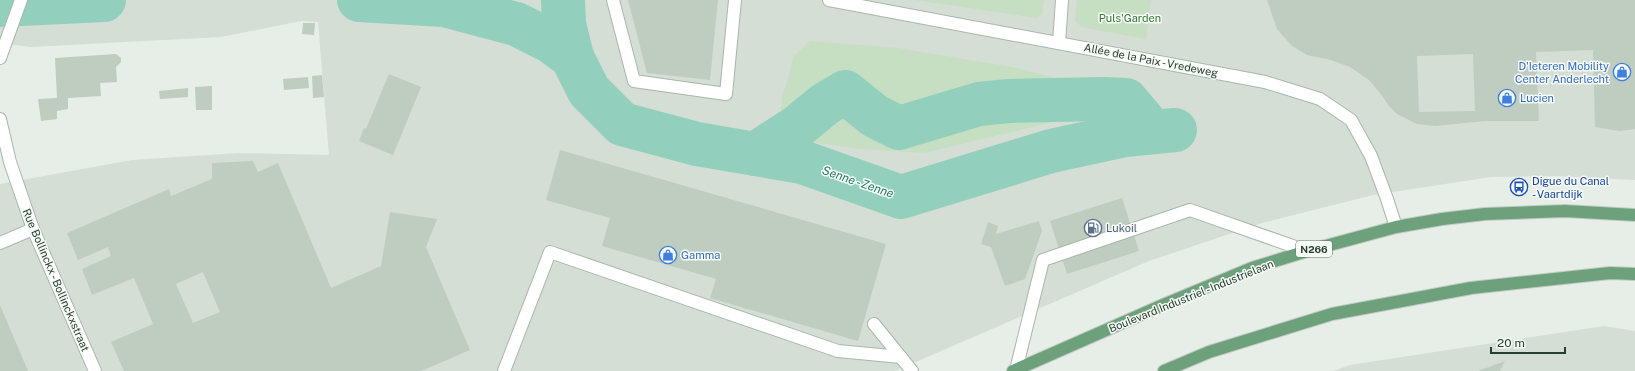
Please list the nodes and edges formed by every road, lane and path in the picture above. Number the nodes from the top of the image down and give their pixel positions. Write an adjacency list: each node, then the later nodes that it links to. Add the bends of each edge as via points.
1 (21, 0): 7 (street)
2 (613, 0): 3 (street, via 634,81 726,94)
3 (735, 0)
4 (828, 0): 6 (street, Allée de la Paix - Vredeweg)
5 (1062, 0): 6 (street)
6 (1059, 43): 10 (street, Allée de la Paix - Vredeweg, via 1264,82 1320,99 1351,120 1371,156)
7 (0, 58)
8 (0, 119): 11 (street, Rue Bollinckx - Bollinckxstraat, via 10,162)
9 (1635, 215): 10 (main road, Boulevard Industriel - Industrielaan / N266, via 1565,211 1484,214)
10 (1396, 227): 13 (main road, Boulevard Industriel - Industrielaan / N266)
11 (33, 229): 12 (street); 18 (street, Rue Bollinckx - Bollinckxstraat)
12 (0, 243)
13 (1307, 251): 17 (main road, Boulevard Industriel - Industrielaan / N266, via 1252,268); 17 (street, via 1190,210 1043,260)
14 (1635, 274): 21 (main road, via 1610,273 1471,288 1332,314 1209,352)
15 (874, 324): 16 (street)
16 (901, 357): 19 (street, via 838,351 550,252); 20 (street)
17 (1014, 370)
18 (95, 371)
19 (504, 371)
20 (912, 371)
21 (1164, 371)

